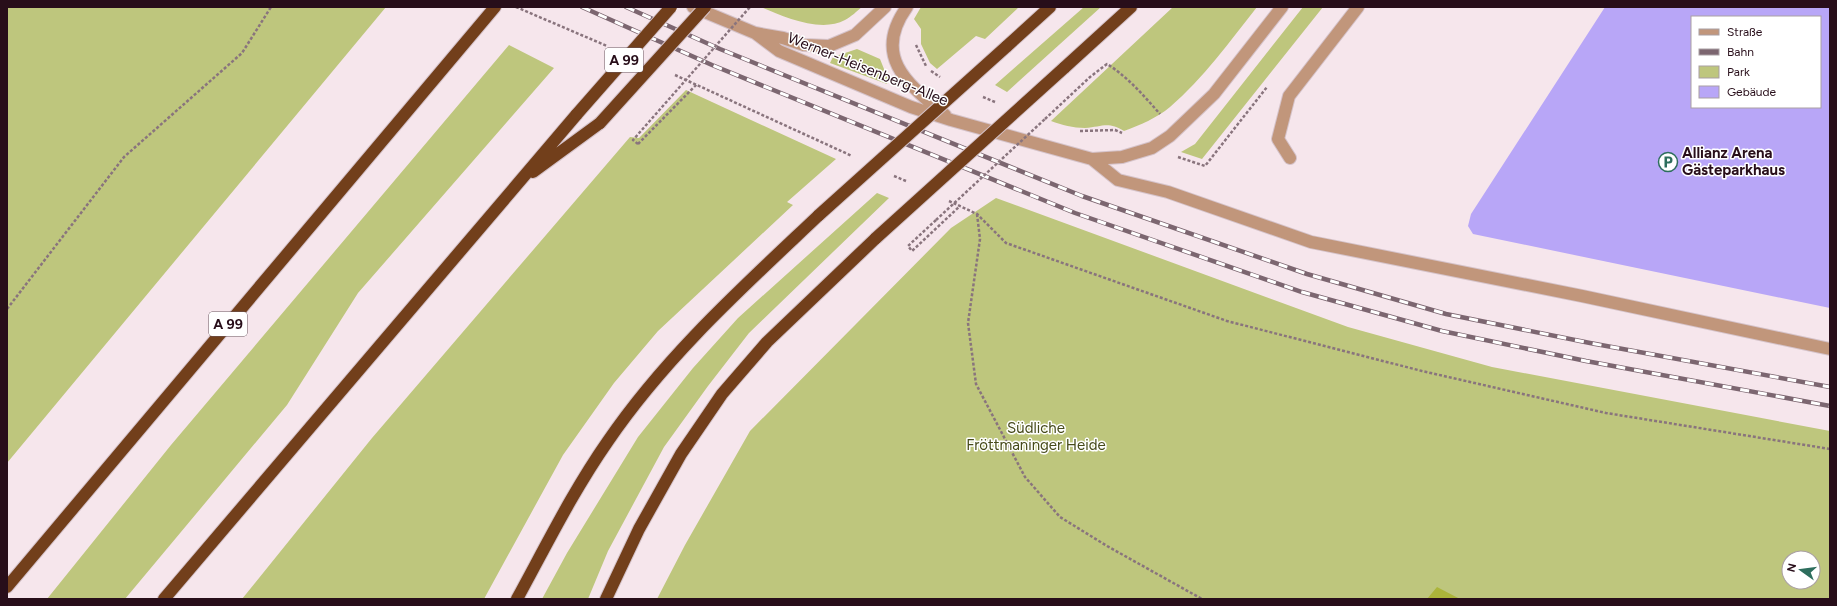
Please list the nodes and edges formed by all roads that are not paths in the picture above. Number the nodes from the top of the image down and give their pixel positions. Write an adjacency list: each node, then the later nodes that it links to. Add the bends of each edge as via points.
1 (495, 7): 17 (highway, A 99)
2 (671, 7): 15 (highway, A 99, bridge)
3 (693, 7): 11 (street)
4 (705, 7): 15 (highway, bridge, via 600,123)
5 (885, 7): 11 (street, Werner-Heisenberg-Allee, via 855,34 829,46 804,45)
6 (907, 7): 12 (street, Werner-Heisenberg-Allee, via 898,19 892,45 897,67 909,84)
7 (1050, 7): 19 (highway, bridge, via 819,215 682,349 608,441 577,490)
8 (1131, 7): 20 (highway, bridge, via 876,238 767,342 722,394 681,454 639,529)
9 (1282, 7): 14 (street, Werner-Heisenberg-Allee, via 1214,94 1175,132 1152,148 1122,157)
10 (1358, 7): 13 (street, via 1288,96 1278,139)
11 (755, 33): 12 (street, Werner-Heisenberg-Allee, via 779,51 910,107)
12 (951, 120): 14 (street, Werner-Heisenberg-Allee)
13 (1290, 158)
14 (1092, 159): 16 (street, via 1118,180 1168,192 1311,242)
15 (518, 184): 18 (highway, A 99)
16 (1830, 349)
17 (7, 587)
18 (164, 599)
19 (516, 599)
20 (606, 599)

